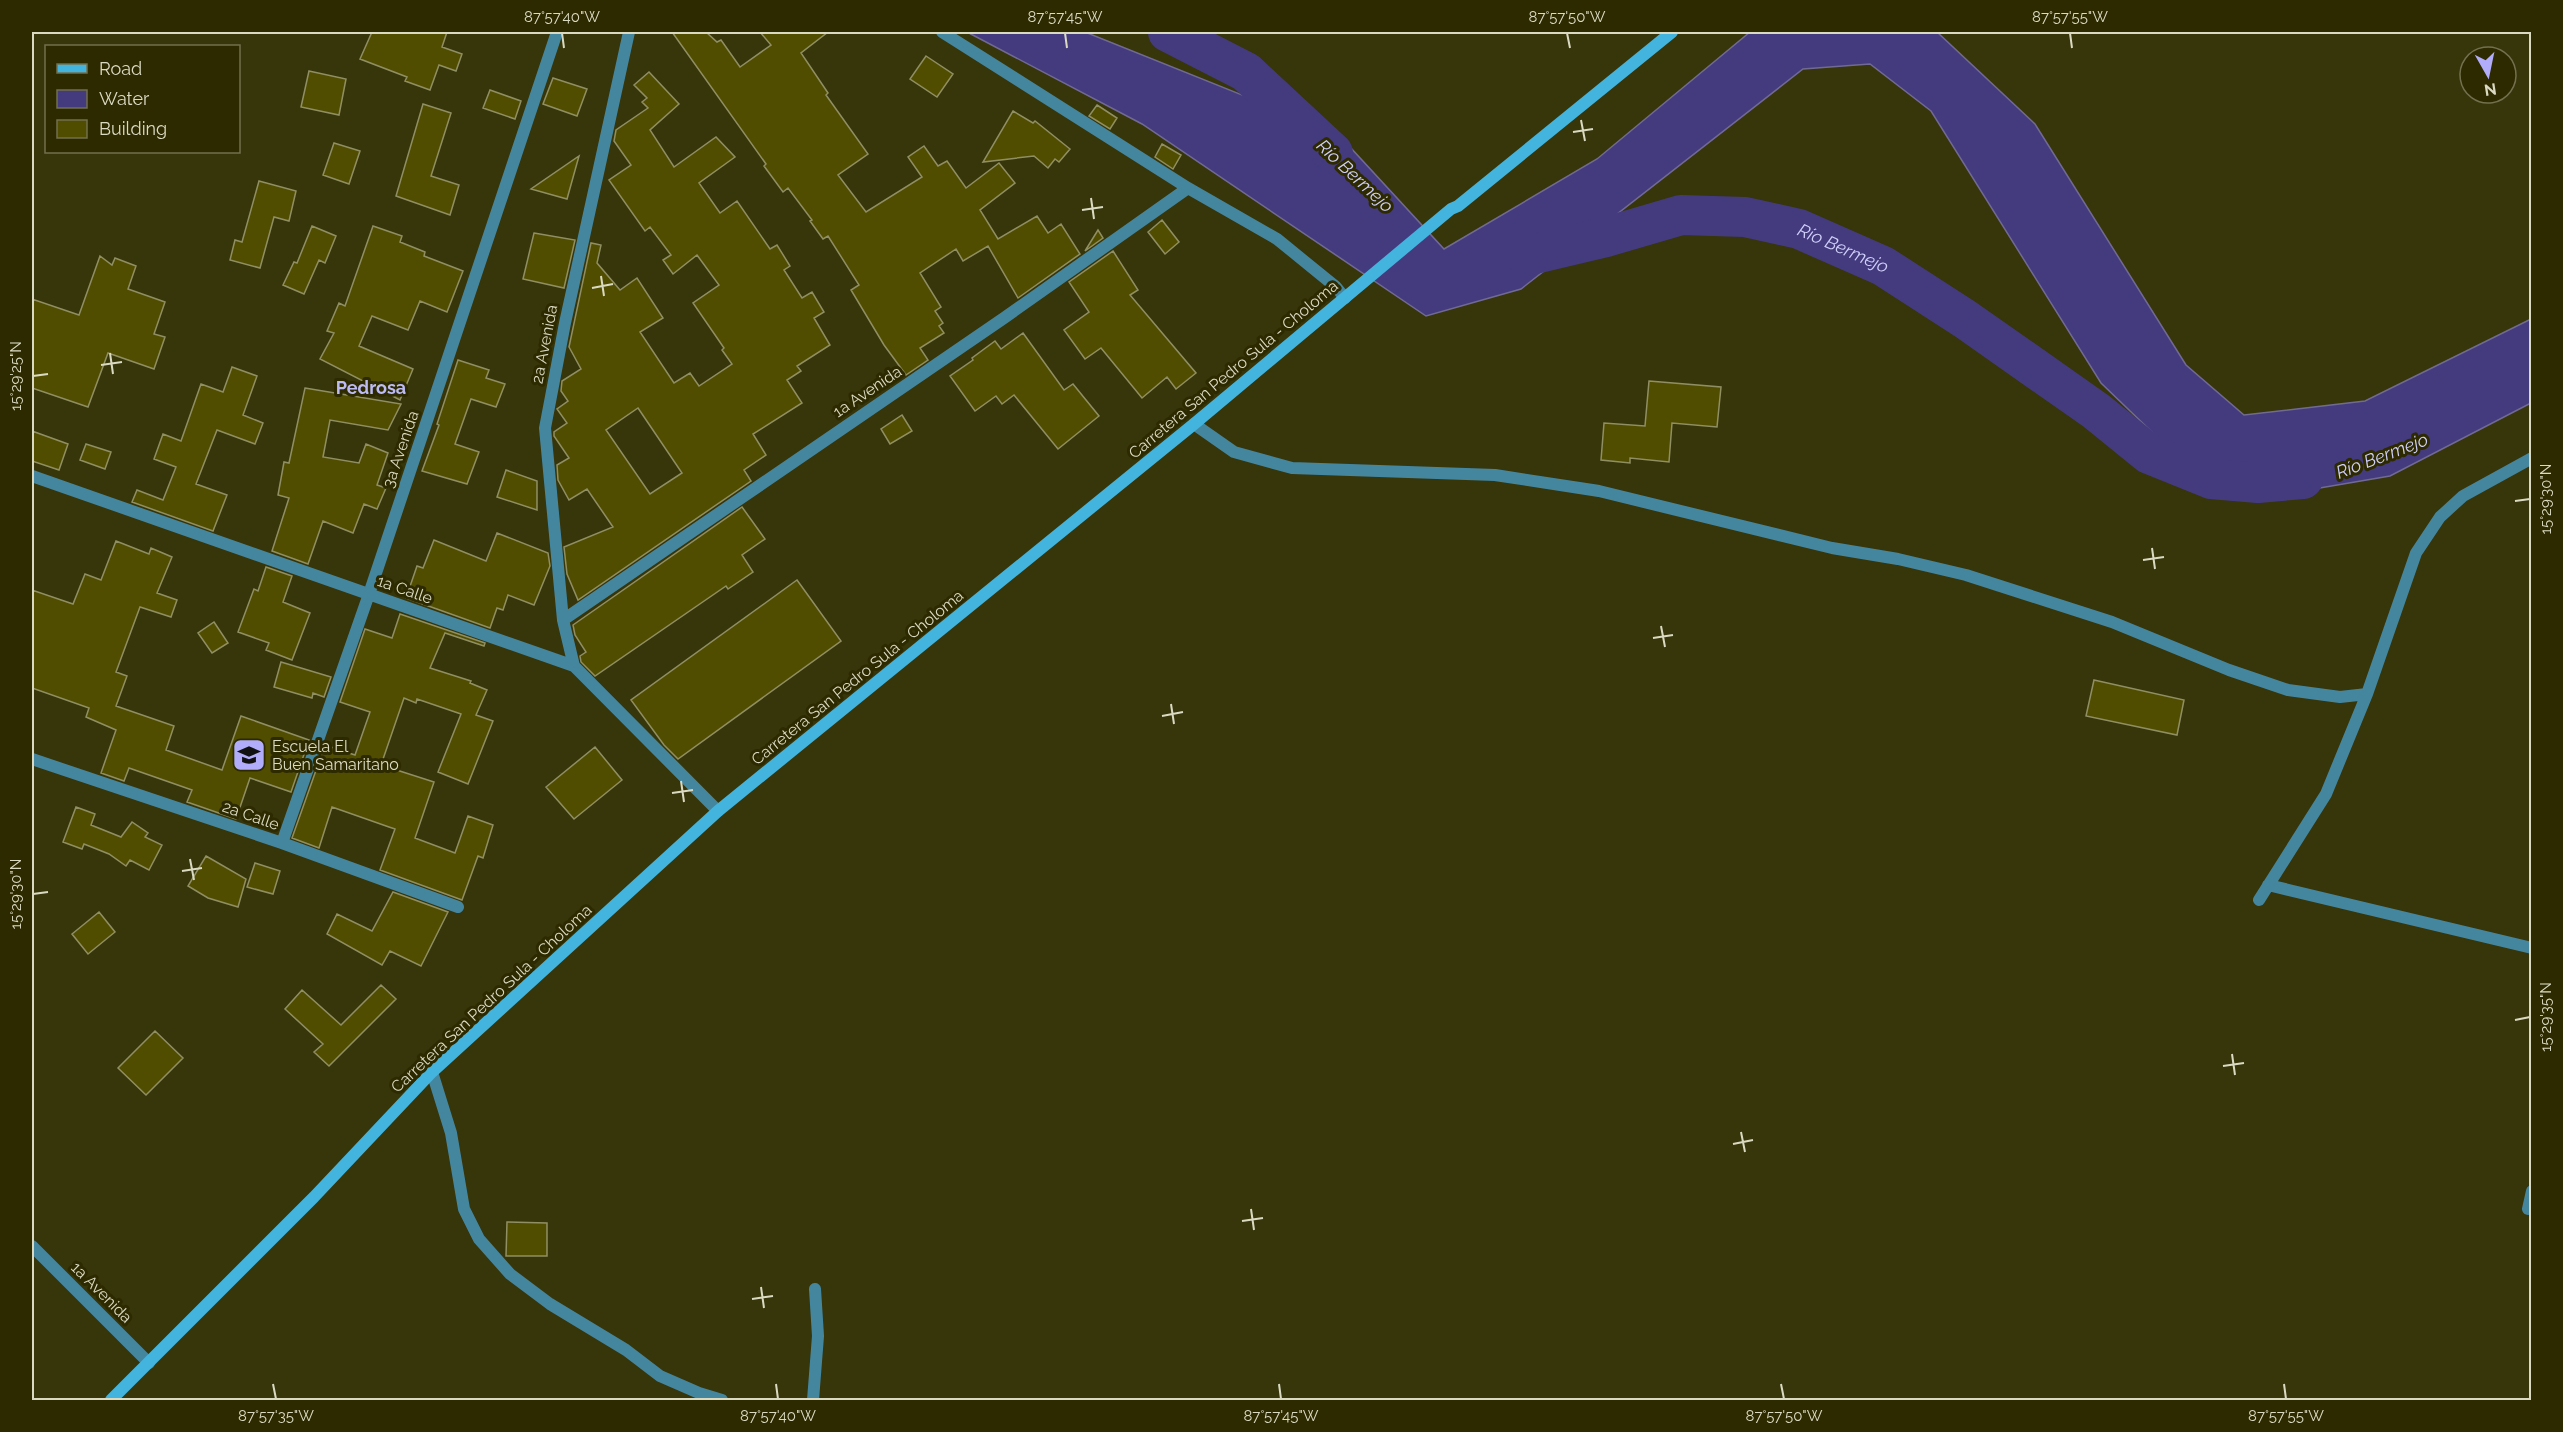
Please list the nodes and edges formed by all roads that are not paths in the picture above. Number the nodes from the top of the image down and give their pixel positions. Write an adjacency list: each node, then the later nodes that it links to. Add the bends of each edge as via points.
1 (557, 32): 10 (street, 3a Avenida)
2 (629, 32): 11 (street, 2a Avenida, via 545,428)
3 (942, 32): 5 (street)
4 (1672, 32): 6 (main road, Carretera San Pedro Sula - Choloma)
5 (1188, 188): 6 (street, via 1276,239); 11 (street, 1a Avenida)
6 (1345, 298): 7 (main road, Carretera San Pedro Sula - Choloma)
7 (1194, 424): 13 (street, via 1234,452 1292,468 1495,475 1599,491 1800,541 1898,559 1966,575 2112,622 2289,690 2340,697); 15 (main road, Carretera San Pedro Sula - Choloma)
8 (2532, 458): 13 (street, via 2463,496 2440,517 2416,553)
9 (32, 476): 10 (street, 1a Calle)
10 (369, 594): 12 (street, 1a Calle); 16 (street, 3a Avenida)
11 (563, 620): 12 (street, 2a Avenida)
12 (574, 666): 15 (street, 1a Calle)
13 (2367, 694): 17 (street, via 2326,794)
14 (32, 759): 16 (street, 2a Calle)
15 (718, 811): 21 (main road, Carretera San Pedro Sula - Choloma)
16 (282, 843): 19 (street, 2a Calle)
17 (2268, 885): 18 (street); 20 (street)
18 (2259, 900)
19 (458, 907)
20 (2532, 948)
21 (432, 1072): 26 (main road, Carretera San Pedro Sula - Choloma); 28 (street, via 452,1133 464,1209 479,1239 510,1274 550,1304 626,1350 660,1376)
22 (2532, 1191): 23 (street)
23 (2528, 1209)
24 (32, 1246): 26 (street, 1a Avenida)
25 (815, 1289): 29 (street, via 818,1336)
26 (149, 1362): 27 (main road, Carretera San Pedro Sula - Choloma)
27 (111, 1401)
28 (722, 1401)
29 (813, 1401)

